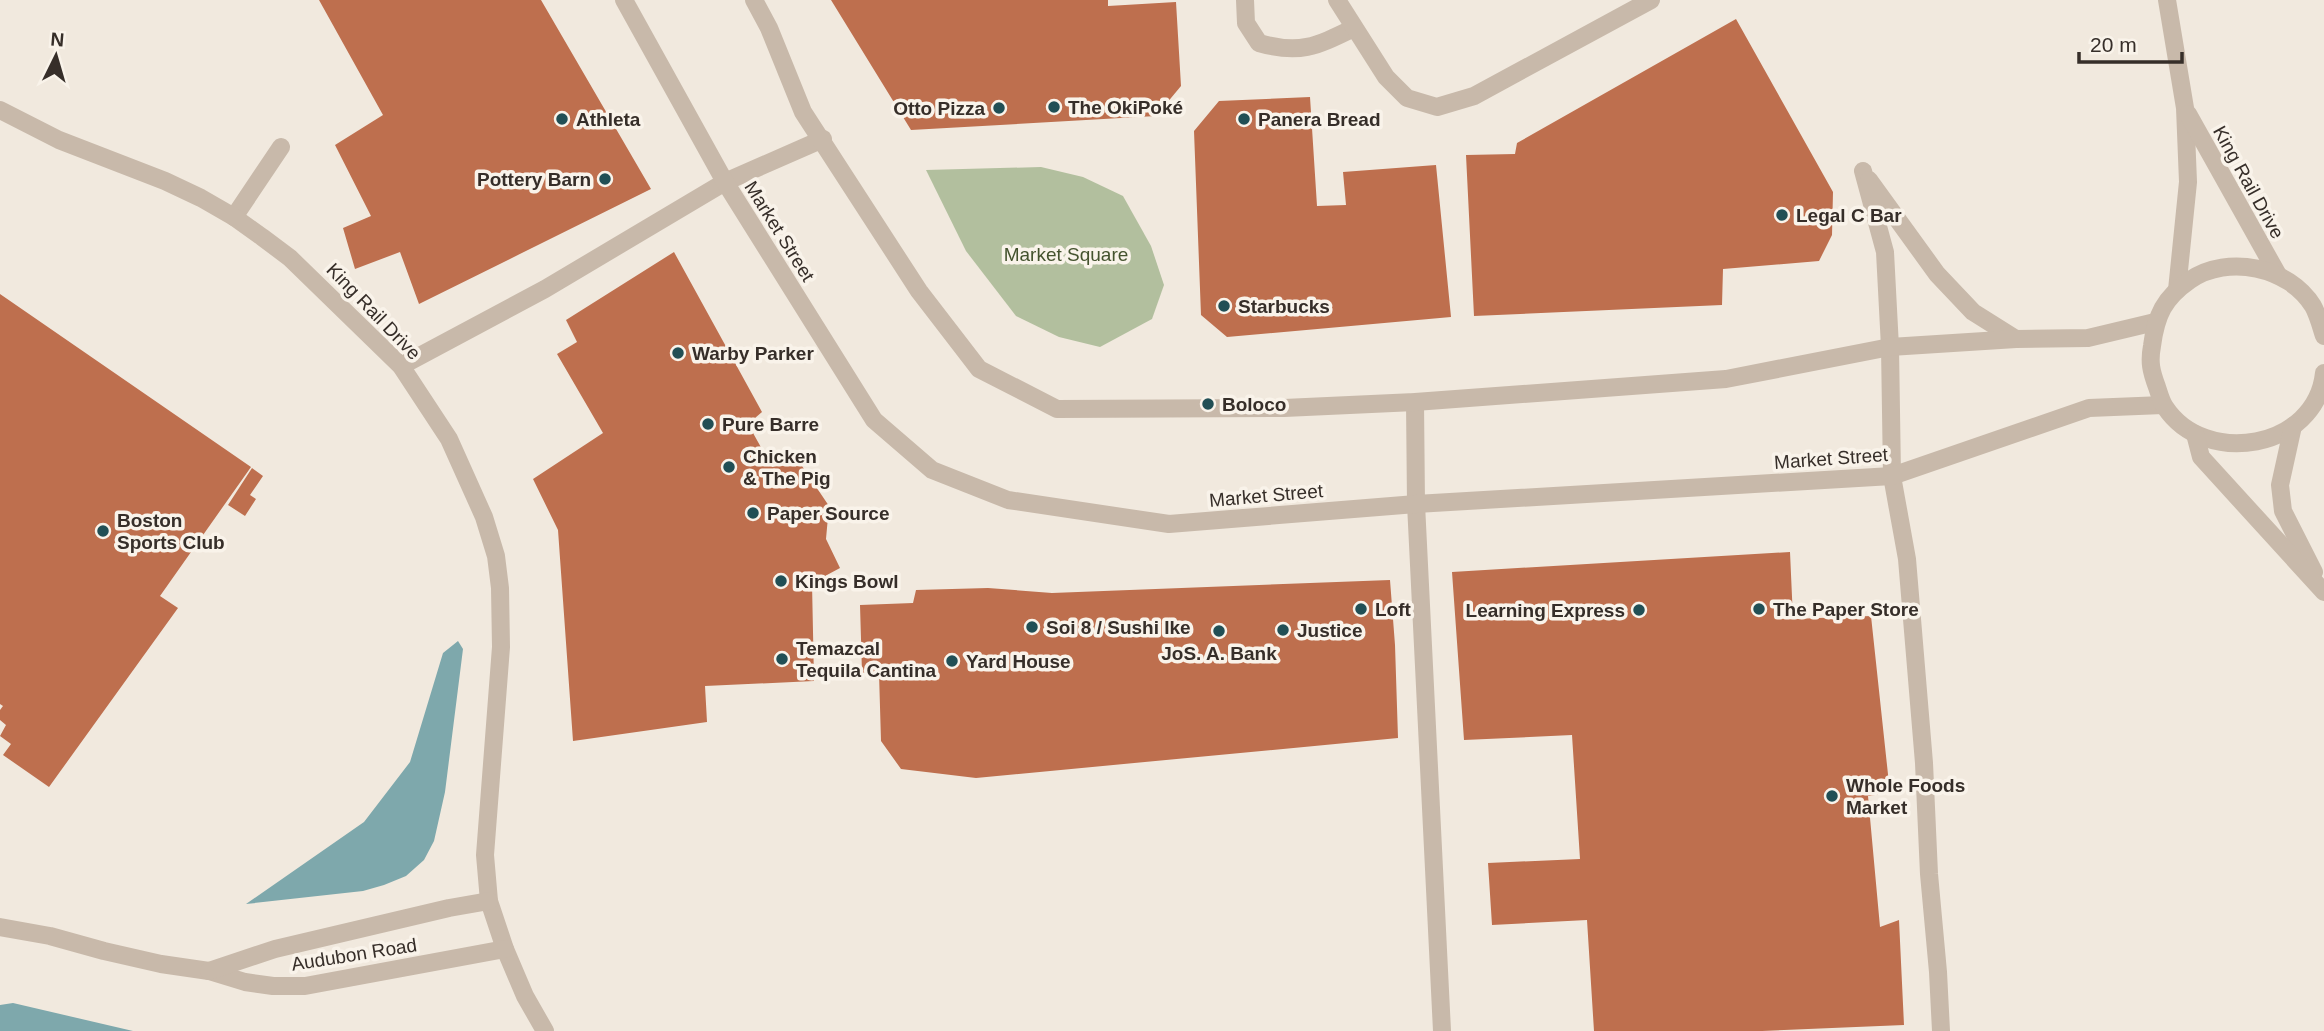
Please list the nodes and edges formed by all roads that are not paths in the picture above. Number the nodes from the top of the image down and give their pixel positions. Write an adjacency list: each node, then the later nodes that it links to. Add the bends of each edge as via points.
1 (624, 0): 12 (street, Market Street)
2 (754, 0): 10 (street, via 803,112)
3 (1245, 0): 7 (street, via 1246,23 1259,43 1280,49 1317,46)
4 (1337, 0): 7 (street)
5 (1651, 0): 7 (street, via 1474,96 1437,107 1407,98 1386,77)
6 (2167, 0): 8 (street, King Rail Drive)
7 (1354, 28)
8 (2185, 108): 14 (street, King Rail Drive); 15 (street, King Rail Drive, via 2188,182)
9 (0, 110): 13 (street, King Rail Drive, via 59,140 165,181)
10 (823, 139): 12 (street); 23 (street, via 919,291 979,369 1057,409)
11 (281, 147): 13 (street)
12 (725, 182): 21 (street, via 556,283); 29 (street, Market Street, via 874,420 932,470 1008,500 1169,524)
13 (234, 217): 21 (street, King Rail Drive, via 290,258)
14 (2278, 275): 15 (street, via 2231,267 2193,278); 16 (street)
15 (2177, 290): 17 (street)
16 (2318, 308): 18 (street)
17 (2155, 322): 19 (street, via 2088,338); 24 (street, via 2149,365)
18 (2324, 336)
19 (2016, 339): 20 (street); 20 (street, via 1973,312 1937,274 1863,171 1885,252)
20 (1890, 347): 23 (street, via 1726,379); 28 (street)
21 (401, 366): 31 (street, King Rail Drive, via 449,439 496,556 501,647 485,855)
22 (2324, 373): 25 (street)
23 (1415, 402): 29 (street)
24 (2164, 405): 27 (street, via 2177,422); 28 (street, Market Street, via 2089,408)
25 (2317, 407): 26 (street)
26 (2293, 426): 27 (street, via 2262,442 2239,444); 30 (street, via 2280,485 2283,511)
27 (2195, 433): 30 (street, via 2201,457)
28 (1892, 477): 29 (street, Market Street); 37 (street, via 1907,559)
29 (1416, 504): 36 (street)
30 (2324, 591)
31 (489, 901): 33 (street, King Rail Drive); 34 (street, Audubon Road, via 275,949)
32 (0, 927): 34 (street, Audubon Road)
33 (505, 949): 34 (street, Audubon Road, via 305,986 245,982); 35 (street, King Rail Drive)
34 (209, 971)
35 (545, 1031)
36 (1442, 1031)
37 (1941, 1031)

